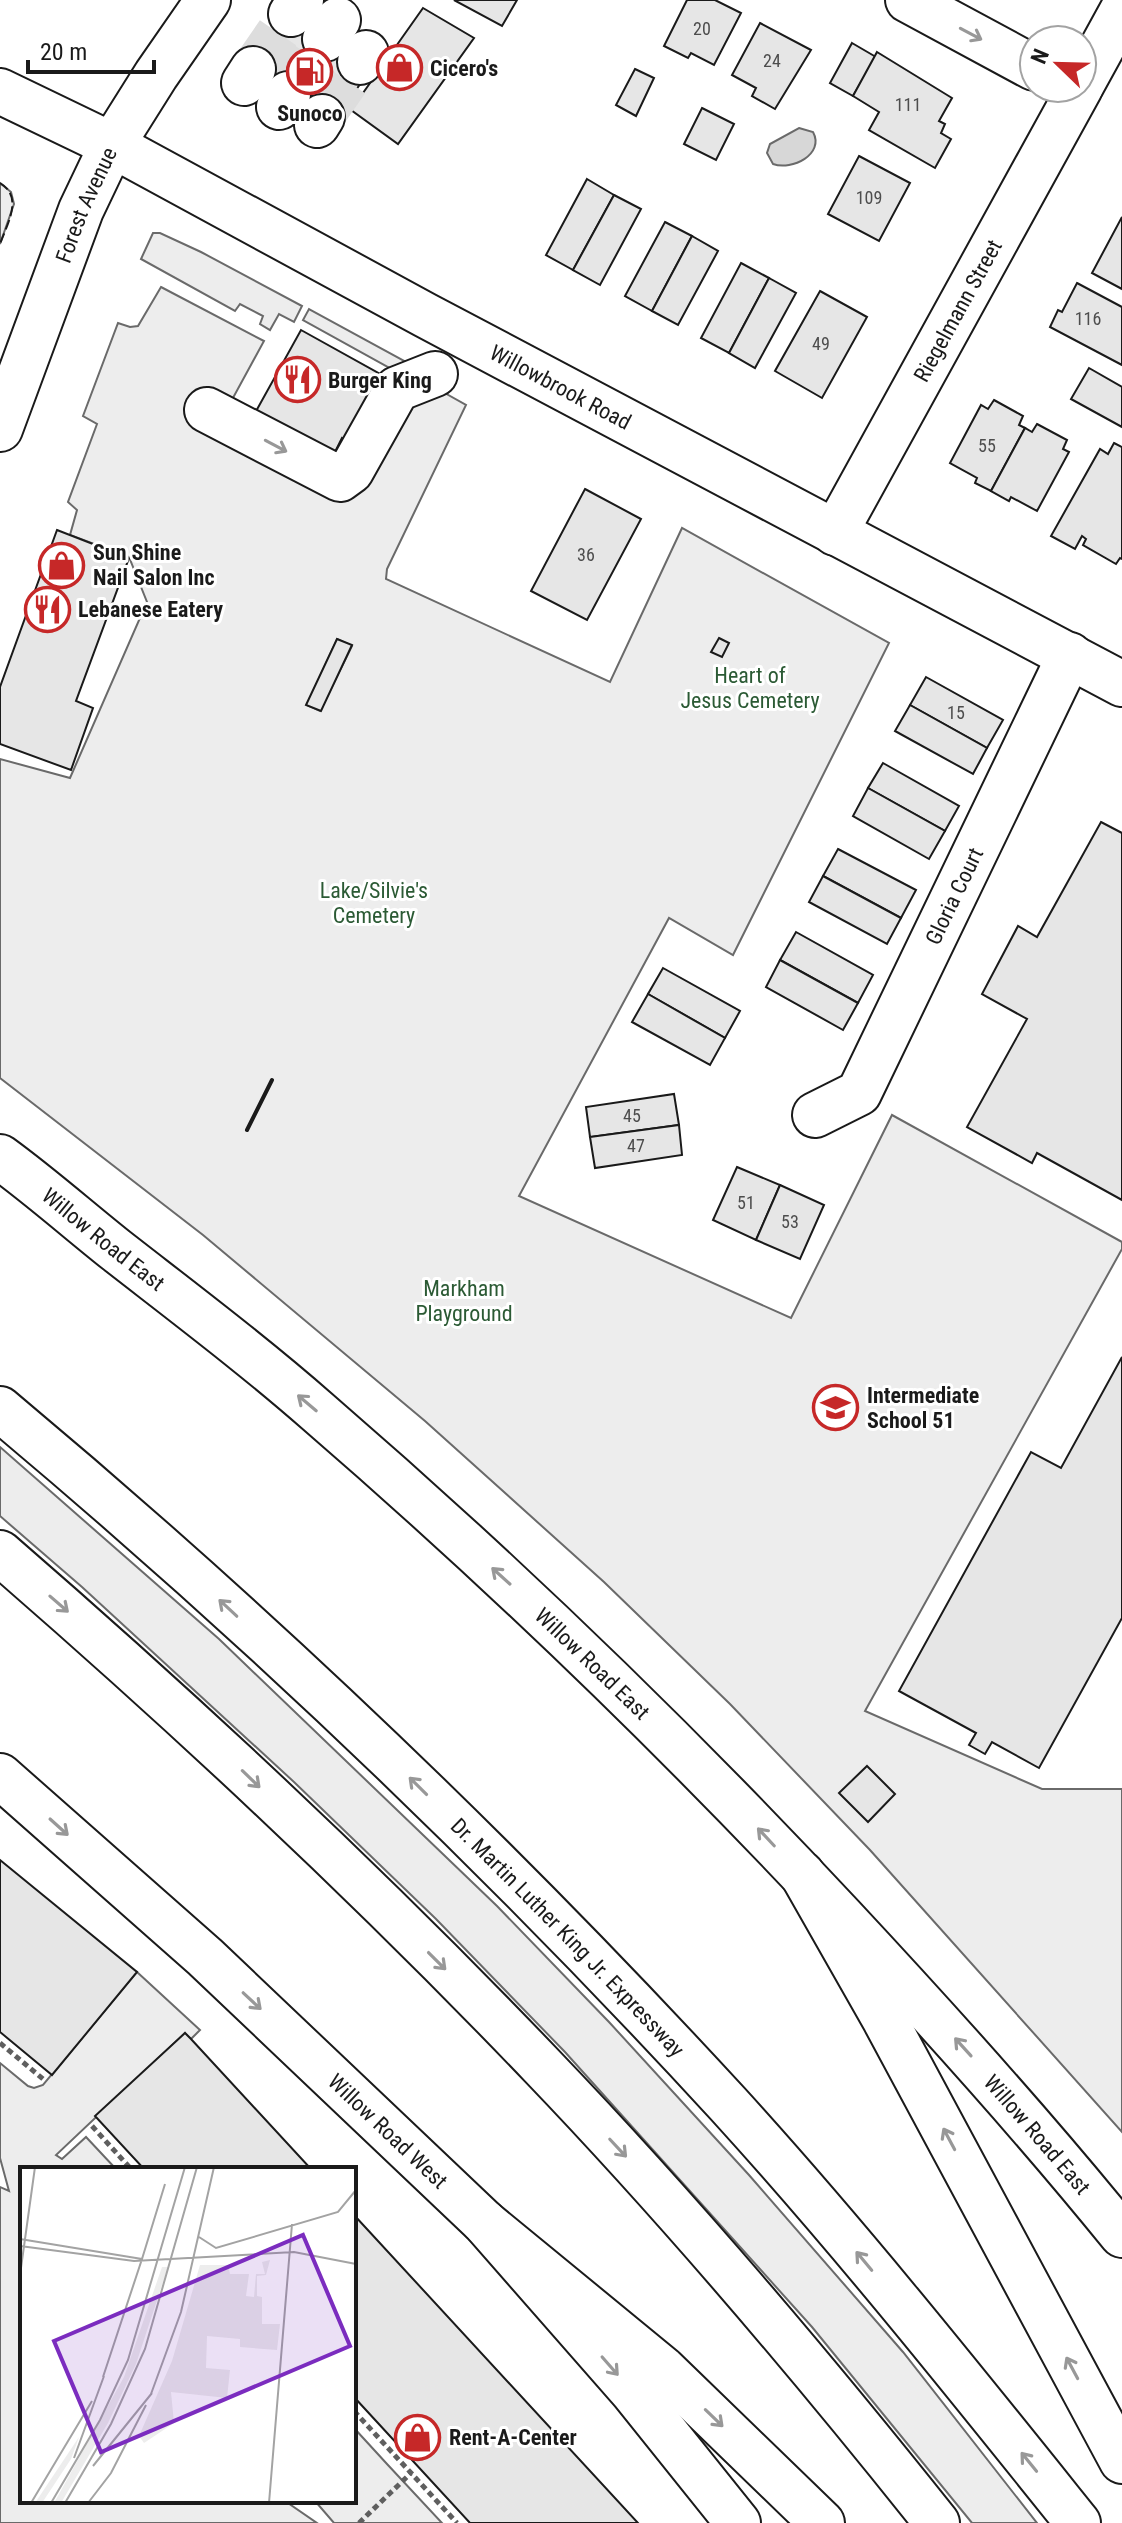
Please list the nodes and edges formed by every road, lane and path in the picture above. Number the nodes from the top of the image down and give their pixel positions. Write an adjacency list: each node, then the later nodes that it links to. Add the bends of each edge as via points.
1 (208, 0): 8 (main road, Forest Avenue)
2 (908, 0): 5 (main road, one-way to 5)
3 (1122, 11): 4 (main road, Riegelmann Street)
4 (1098, 53)
5 (1018, 59)
6 (0, 91): 8 (main road, Willowbrook Road)
7 (1069, 104): 12 (main road, Riegelmann Street)
8 (112, 145): 11 (main road, Forest Avenue, via 81,210); 12 (main road, Willowbrook Road)
9 (435, 374): 10 (main road, one-way to 9, via 340,479 351,471 397,389)
10 (207, 410)
11 (0, 429)
12 (835, 533): 13 (main road, Willowbrook Road)
13 (1070, 655): 14 (main road, Willowbrook Road); 15 (main road, Gloria Court, via 859,1093)
14 (1122, 684)
15 (815, 1115)
16 (0, 1157): 20 (main road, Willow Road East, one-way to 16, via 614,1682 317,1411)
17 (0, 1409): 35 (main road, Dr. Martin Luther King Jr. Expressway, one-way to 17, via 924,2332 729,2105 609,1979 298,1672)
18 (0, 1553): 34 (main road, one-way to 34, via 219,1748 542,2066 836,2397)
19 (0, 1776): 25 (main road, Willow Road West, one-way to 25, via 205,1957)
20 (802, 1874): 26 (main road, Willow Road East, one-way to 20, via 968,2053); 28 (main road, one-way to 20)
21 (0, 2043): 22 (path)
22 (43, 2079)
23 (92, 2126): 24 (path)
24 (129, 2167)
25 (484, 2222): 32 (main road, Willow Road West, one-way to 32, via 633,2392); 33 (main road, one-way to 33, via 663,2369)
26 (1122, 2235)
27 (356, 2413): 29 (path)
28 (1122, 2461)
29 (411, 2473): 30 (path); 31 (path)
30 (359, 2523)
31 (457, 2523)
32 (738, 2523)
33 (822, 2523)
34 (937, 2523)
35 (1078, 2523)

